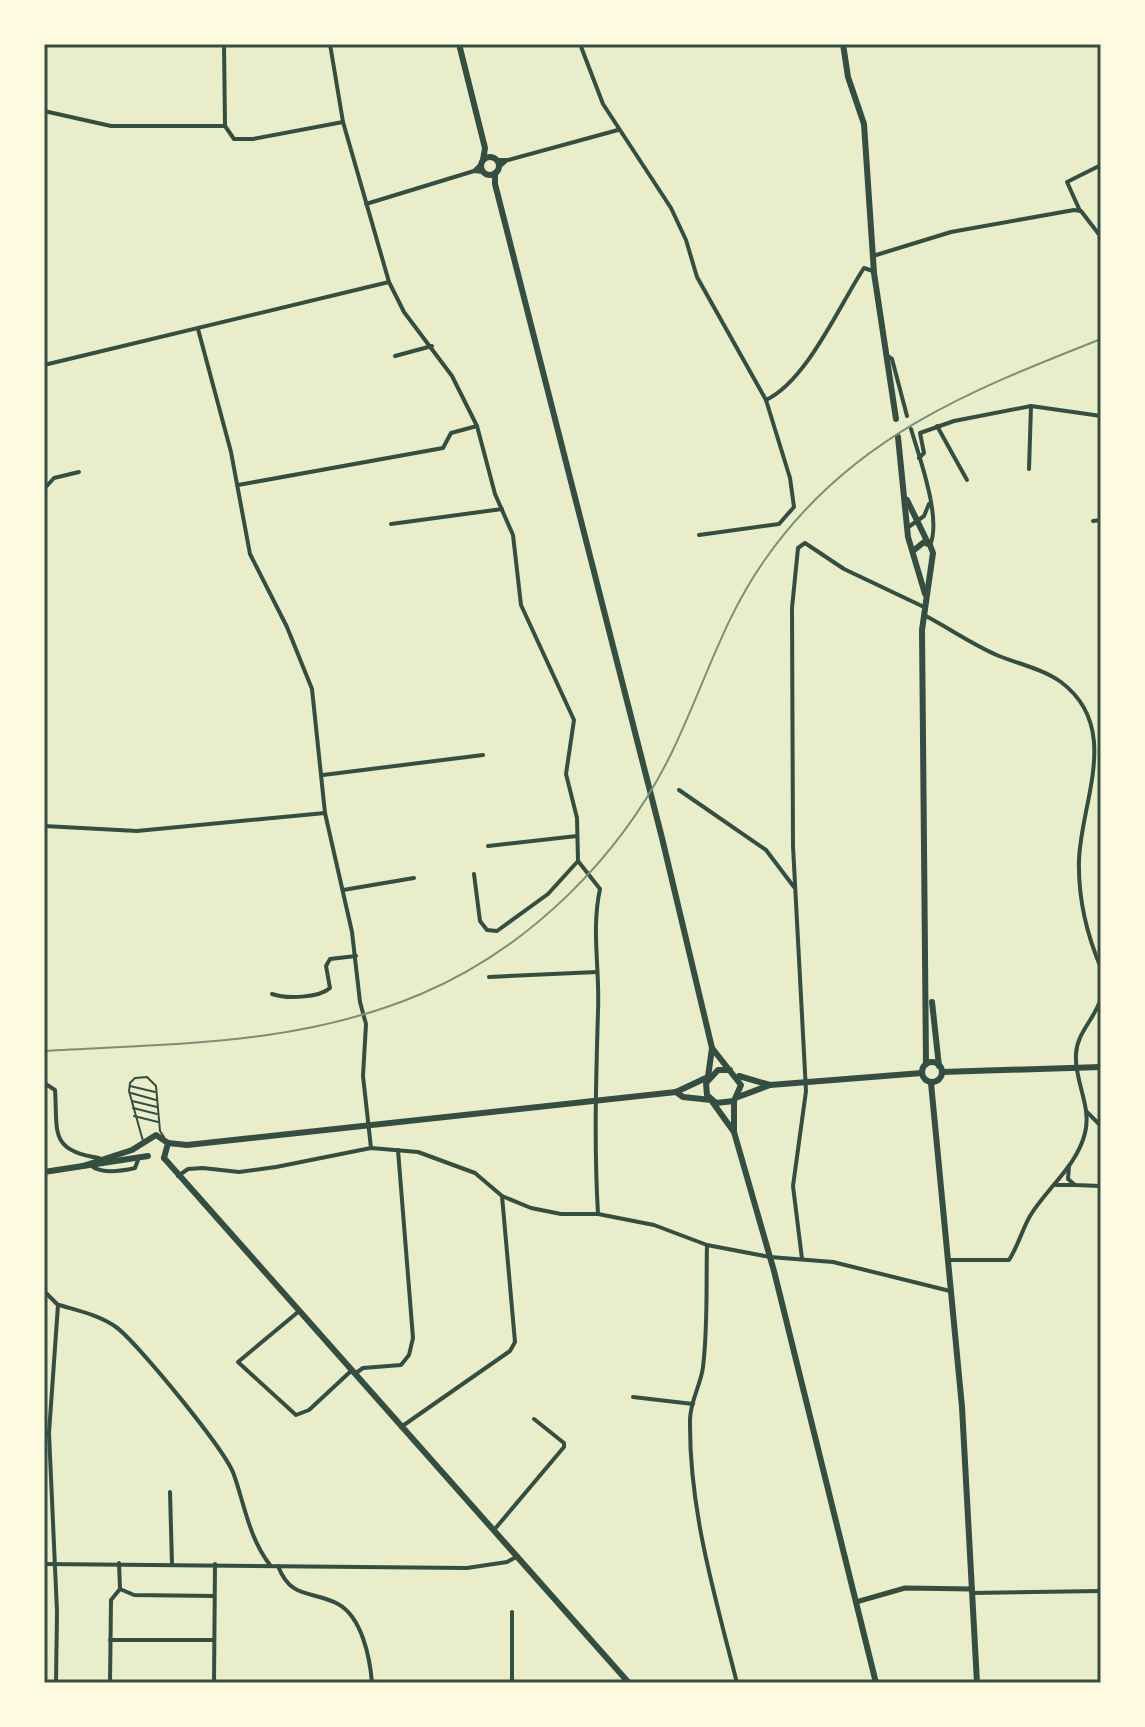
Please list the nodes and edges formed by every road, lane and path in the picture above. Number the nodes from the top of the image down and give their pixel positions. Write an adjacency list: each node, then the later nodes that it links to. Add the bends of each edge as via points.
1 (224, 44): 8 (street)
2 (330, 44): 7 (street)
3 (459, 44): 10 (main road)
4 (580, 44): 9 (street)
5 (843, 44): 20 (main road, via 864,124)
6 (44, 111): 8 (street, via 111,126)
7 (343, 122): 8 (street, via 253,139 234,139); 17 (street)
8 (225, 126)
9 (618, 130): 12 (street); 28 (street, via 671,208 697,277)
10 (485, 148): 11 (main road); 13 (main road)
11 (495, 159): 12 (street); 13 (main road); 16 (main road)
12 (508, 160): 16 (street)
13 (482, 162): 15 (street); 16 (main road)
14 (1101, 165): 18 (street, via 1067,182)
15 (474, 171): 16 (street); 17 (street)
16 (491, 172): 79 (main road)
17 (366, 204): 22 (street)
18 (1081, 211): 19 (street); 20 (street, via 971,228)
19 (1101, 237)
20 (873, 256): 21 (main road)
21 (874, 273): 25 (main road); 28 (street, via 864,268 826,333 785,387)
22 (389, 282): 23 (street); 24 (street, via 404,312)
23 (198, 329): 27 (street); 41 (street)
24 (432, 346): 26 (street); 33 (street)
25 (886, 355): 30 (street, via 892,359); 32 (main road)
26 (395, 356)
27 (44, 365)
28 (766, 400): 51 (street, via 794,507 772,527)
29 (1031, 406): 31 (street); 34 (street); 38 (street)
30 (907, 416)
31 (1101, 416)
32 (896, 419)
33 (477, 426): 41 (street, via 451,433 443,448); 45 (street)
34 (937, 426): 37 (street, via 920,433 924,453); 40 (street)
35 (911, 429): 37 (street)
36 (898, 437): 43 (main road)
37 (919, 458): 44 (street)
38 (1029, 469)
39 (79, 472): 42 (street, via 54,478)
40 (967, 480)
41 (238, 485): 61 (street, via 250,554 312,689)
42 (44, 489)
43 (906, 498): 48 (main road); 50 (main road)
44 (930, 502): 48 (street); 52 (street)
45 (502, 509): 49 (street); 65 (street, via 513,535 521,605 574,720 566,774)
46 (1101, 520): 47 (street)
47 (1093, 521)
48 (918, 522): 50 (street); 52 (main road)
49 (391, 524)
50 (907, 528): 53 (main road)
51 (699, 535)
52 (929, 544): 53 (main road, via 918,544); 54 (main road)
53 (913, 551): 55 (main road)
54 (932, 557): 55 (main road); 56 (main road)
55 (917, 560): 56 (main road)
56 (926, 595): 57 (main road)
57 (924, 611): 59 (street, via 997,655 1061,682 1084,710); 70 (main road); 71 (street, via 805,543 798,548 792,608)
58 (1101, 734): 59 (street)
59 (1093, 739): 74 (street, via 1096,771 1079,862 1088,936)
60 (483, 755): 61 (street)
61 (322, 775): 63 (street)
62 (679, 790): 71 (street, via 766,850)
63 (325, 813): 64 (street, via 137,831); 72 (street)
64 (44, 826)
65 (577, 836): 66 (street); 67 (street)
66 (488, 846)
67 (579, 864): 68 (street, via 497,931 487,930 480,921); 75 (street, via 600,889 594,915)
68 (474, 874)
69 (414, 878): 72 (street)
70 (927, 886): 80 (main road); 83 (main road, via 933,1029)
71 (796, 888): 87 (street)
72 (343, 890): 73 (street)
73 (356, 956): 77 (street, via 330,959 330,988 324,993); 106 (street, via 366,1024 363,1076)
74 (1101, 968)
75 (597, 972): 76 (street); 95 (street)
76 (489, 977)
77 (272, 994)
78 (1101, 998): 81 (street, via 1080,1035)
79 (712, 1048): 84 (main road); 86 (main road)
80 (926, 1064): 83 (main road); 85 (main road)
81 (1076, 1067): 82 (main road); 83 (main road); 102 (street)
82 (1101, 1067)
83 (941, 1069): 89 (main road, via 940,1079)
84 (733, 1072): 86 (main road, via 718,1070); 91 (main road); 96 (main road, via 741,1085)
85 (922, 1073): 87 (main road); 89 (main road)
86 (708, 1077): 93 (main road); 98 (main road, via 705,1089)
87 (805, 1082): 91 (main road); 127 (street, via 793,1186)
88 (44, 1083): 114 (street, via 55,1090 55,1133 60,1141 76,1153)
89 (931, 1083): 128 (main road)
90 (129, 1085): 92 (lane); 92 (lane, via 147,1077); 94 (lane)
91 (770, 1085): 96 (main road)
92 (156, 1092): 97 (lane)
93 (676, 1092): 95 (main road); 98 (main road)
94 (129, 1093): 97 (lane); 99 (lane)
95 (595, 1099): 106 (main road); 124 (street)
96 (736, 1099): 98 (main road, via 722,1105); 108 (main road)
97 (157, 1100): 101 (lane)
98 (711, 1100): 108 (main road)
99 (132, 1101): 100 (lane); 101 (lane)
100 (133, 1108): 103 (lane); 104 (lane)
101 (158, 1108): 103 (lane)
102 (1087, 1112): 107 (street); 116 (street, via 1085,1134)
103 (158, 1115): 105 (lane)
104 (134, 1116): 105 (lane); 110 (lane)
105 (159, 1122): 109 (lane)
106 (368, 1124): 109 (main road, via 187,1145); 111 (street)
107 (1101, 1126)
108 (734, 1132): 126 (main road)
109 (166, 1140): 110 (main road, via 153,1136); 115 (main road)
110 (145, 1145): 113 (main road); 114 (main road)
111 (371, 1148): 112 (street); 119 (street, via 252,1170 188,1169)
112 (398, 1150): 123 (street, via 458,1165); 133 (street, via 413,1338 401,1365)
113 (148, 1156): 115 (main road); 117 (main road)
114 (99, 1158): 117 (main road)
115 (164, 1158): 119 (main road)
116 (1070, 1164): 120 (street); 121 (street, via 1068,1179)
117 (83, 1166): 118 (main road)
118 (44, 1172)
119 (177, 1176): 132 (main road)
120 (1054, 1185): 121 (street); 128 (street, via 1030,1217 1009,1260)
121 (1075, 1185): 122 (street)
122 (1101, 1186)
123 (502, 1196): 124 (street, via 561,1214); 137 (street, via 515,1342 510,1351)
124 (598, 1214): 125 (street, via 654,1225)
125 (707, 1245): 126 (street); 135 (street, via 706,1343)
126 (770, 1257): 127 (street); 152 (main road)
127 (802, 1259): 130 (street)
128 (947, 1260): 130 (main road)
129 (44, 1291): 131 (street)
130 (950, 1291): 149 (main road)
131 (58, 1305): 143 (street, via 49,1433); 146 (street, via 120,1329 204,1426 234,1472 241,1507)
132 (298, 1312): 133 (main road); 133 (street, via 238,1362 296,1415)
133 (352, 1373): 137 (main road)
134 (633, 1397): 135 (street)
135 (693, 1404): 162 (street, via 699,1532)
136 (534, 1419): 139 (street, via 564,1447)
137 (401, 1427): 139 (main road)
138 (170, 1492): 144 (street)
139 (494, 1530): 140 (main road)
140 (518, 1556): 147 (street, via 467,1568); 161 (main road)
141 (119, 1563): 143 (street); 144 (street); 148 (street)
142 (44, 1564): 143 (street)
143 (55, 1564): 156 (street)
144 (172, 1564): 145 (street)
145 (215, 1564): 146 (street); 151 (street)
146 (270, 1565): 147 (street)
147 (278, 1566): 159 (street, via 299,1593 339,1605 350,1615 370,1662)
148 (120, 1589): 151 (street, via 134,1595); 154 (street, via 111,1600)
149 (972, 1591): 150 (street); 152 (street, via 905,1588); 164 (main road)
150 (1101, 1591)
151 (214, 1596): 155 (street)
152 (856, 1602): 163 (main road)
153 (512, 1612): 160 (street)
154 (110, 1640): 155 (street); 157 (street)
155 (214, 1640): 158 (street)
156 (56, 1683)
157 (110, 1683)
158 (214, 1683)
159 (372, 1683)
160 (512, 1683)
161 (629, 1683)
162 (737, 1683)
163 (876, 1683)
164 (977, 1683)

